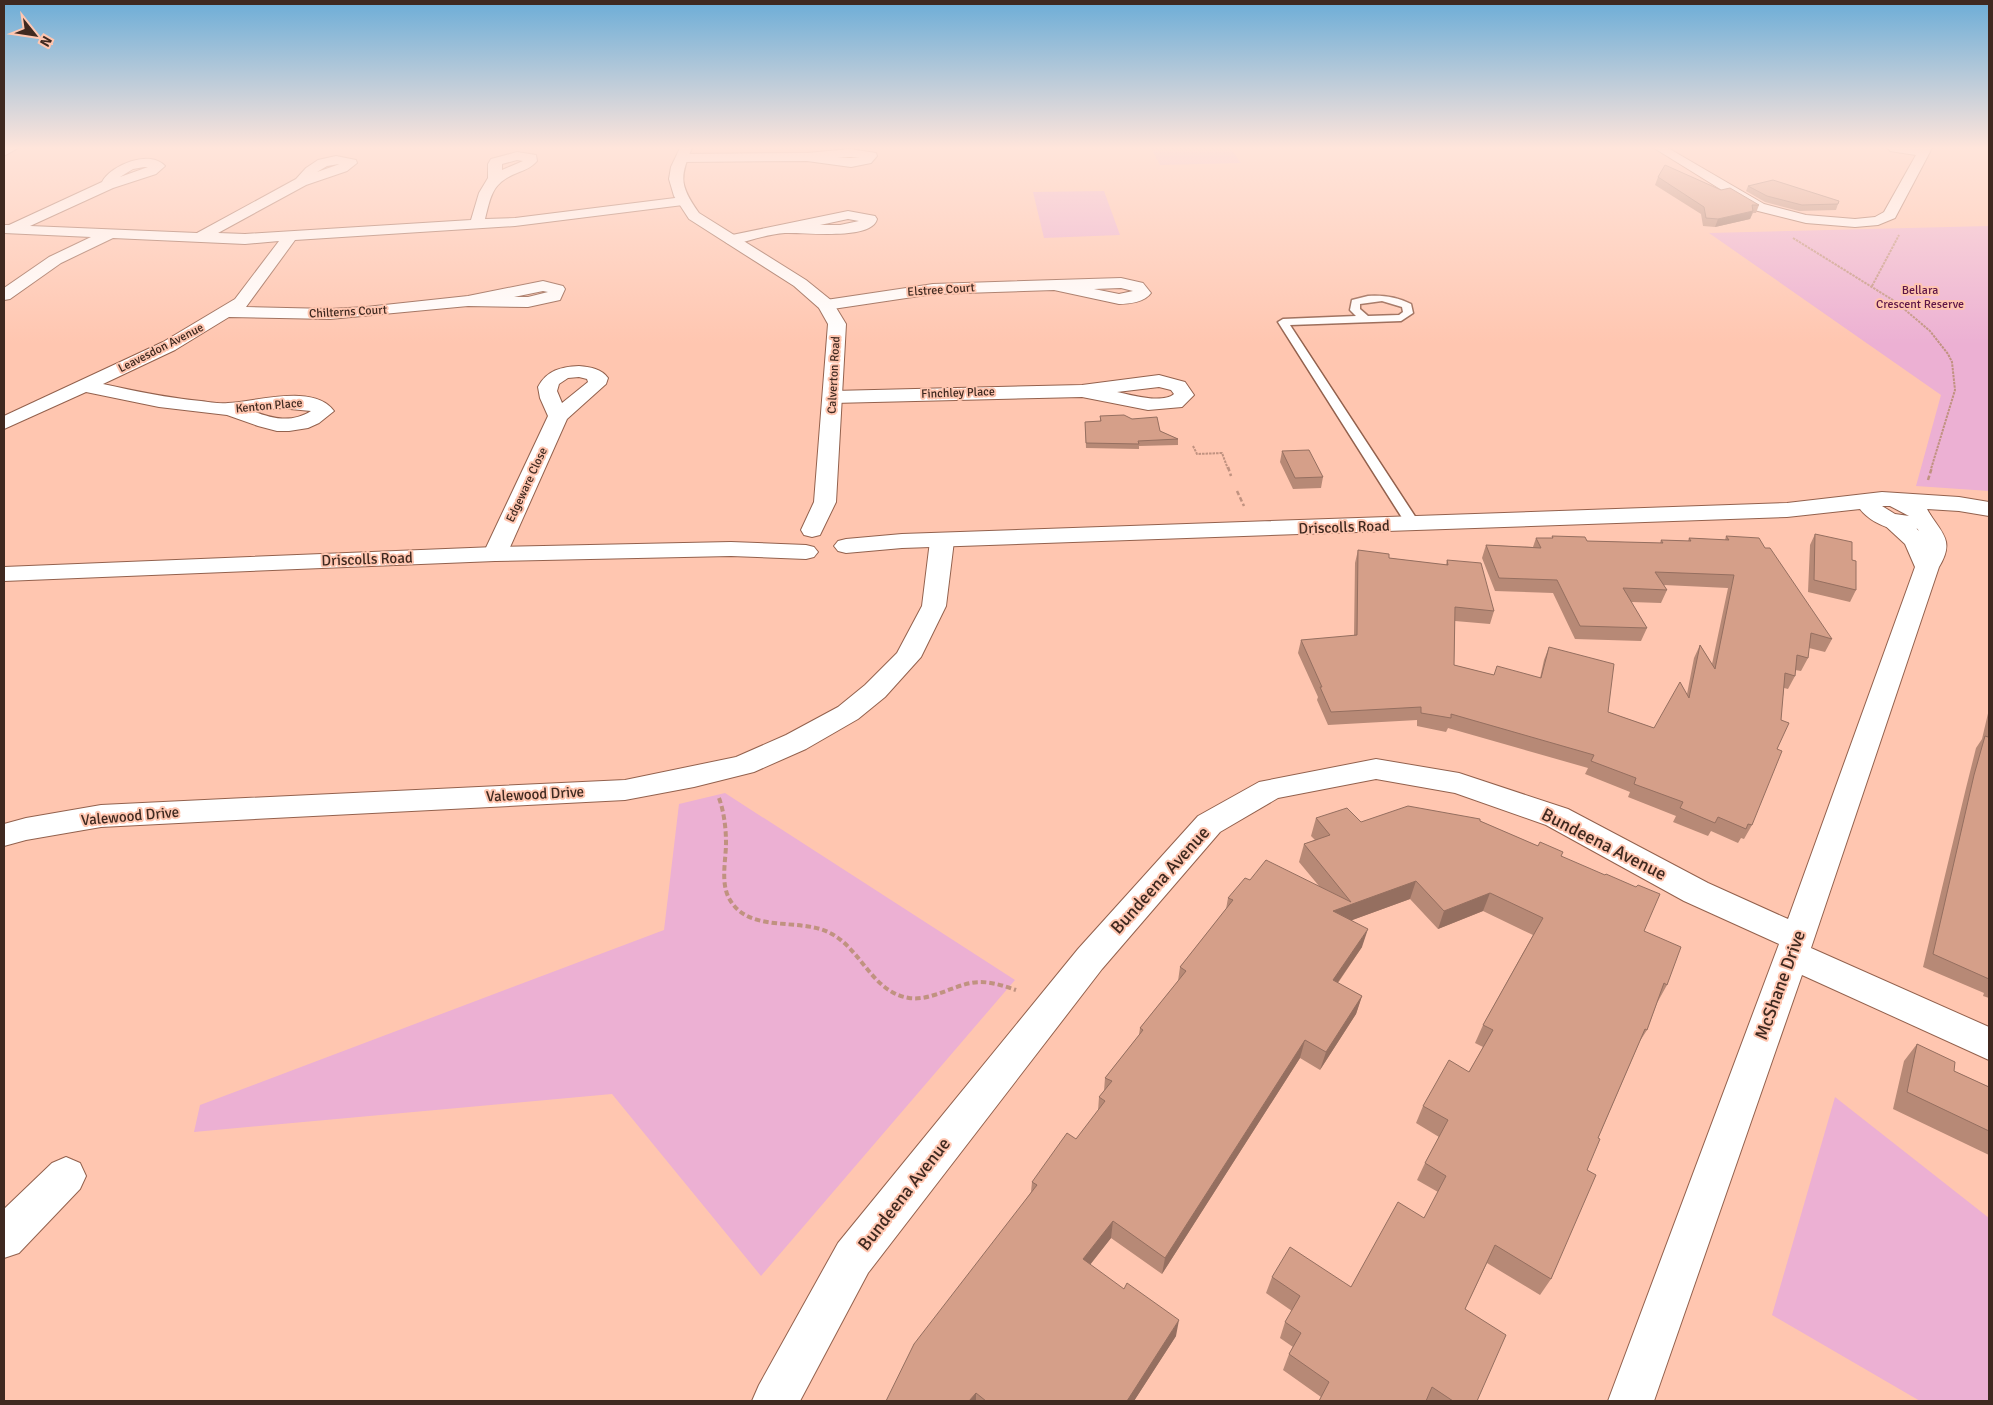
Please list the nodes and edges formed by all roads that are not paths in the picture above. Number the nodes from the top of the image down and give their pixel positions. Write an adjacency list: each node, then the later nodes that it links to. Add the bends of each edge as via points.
1 (43, 214): 9 (street)
2 (244, 214): 13 (street)
3 (480, 214): 8 (street)
4 (582, 214): 8 (street)
5 (692, 214): 14 (street, Calverton Road)
6 (1785, 214): 7 (street, via 1850,223 1878,221)
7 (1891, 214)
8 (477, 224): 12 (street)
9 (8, 229): 11 (street)
10 (790, 229): 14 (street)
11 (111, 234): 13 (street); 16 (street, via 56,260)
12 (290, 237): 13 (street); 20 (street, Leavesdon Avenue, via 241,304)
13 (199, 238)
14 (732, 240): 18 (street, Calverton Road, via 800,283)
15 (1057, 286): 18 (street, Elstree Court, via 933,289)
16 (7, 293): 19 (street)
17 (468, 301): 20 (street, Chilterns Court, via 330,314)
18 (826, 305): 24 (street, Calverton Road, via 837,324)
19 (4, 311)
20 (227, 312): 22 (street, Leavesdon Avenue, via 169,346)
21 (1364, 318): 33 (lane, via 1282,322)
22 (84, 386): 25 (street, Kenton Place, via 185,405); 27 (street, Leavesdon Avenue)
23 (1082, 391): 24 (street, Finchley Place)
24 (833, 397): 28 (street, Calverton Road)
25 (229, 409)
26 (558, 416): 37 (street, Edgeware Close)
27 (4, 423)
28 (825, 502): 34 (street, Calverton Road); 35 (street, Calverton Road)
29 (1989, 509): 31 (street)
30 (1787, 510): 32 (street, Driscolls Road); 32 (street, Driscolls Road, via 1882,499); 33 (street, Driscolls Road)
31 (1926, 512): 32 (street); 38 (street, McShane Drive, via 1937,547)
32 (1891, 513): 38 (street, via 1917,544)
33 (1413, 524): 36 (street, Driscolls Road)
34 (843, 537): 35 (street, Driscolls Road, via 835,553 828,555); 36 (street, Driscolls Road)
35 (806, 540): 37 (street, Driscolls Road, via 731,549)
36 (942, 541): 40 (street, Valewood Drive, via 934,606 908,657 848,713 796,742 744,765 625,790 101,816)
37 (495, 554): 39 (street, Driscolls Road)
38 (1927, 567): 41 (street, McShane Drive)
39 (4, 574)
40 (4, 835)
41 (1794, 947): 42 (street, Bundeena Avenue); 45 (street, Bundeena Avenue, via 1557,817 1459,783 1376,769 1270,789 1209,824 1090,959 853,1258); 46 (street, McShane Drive)
42 (1989, 1044)
43 (66, 1176): 44 (street)
44 (4, 1238)
45 (775, 1401)
46 (1631, 1401)

